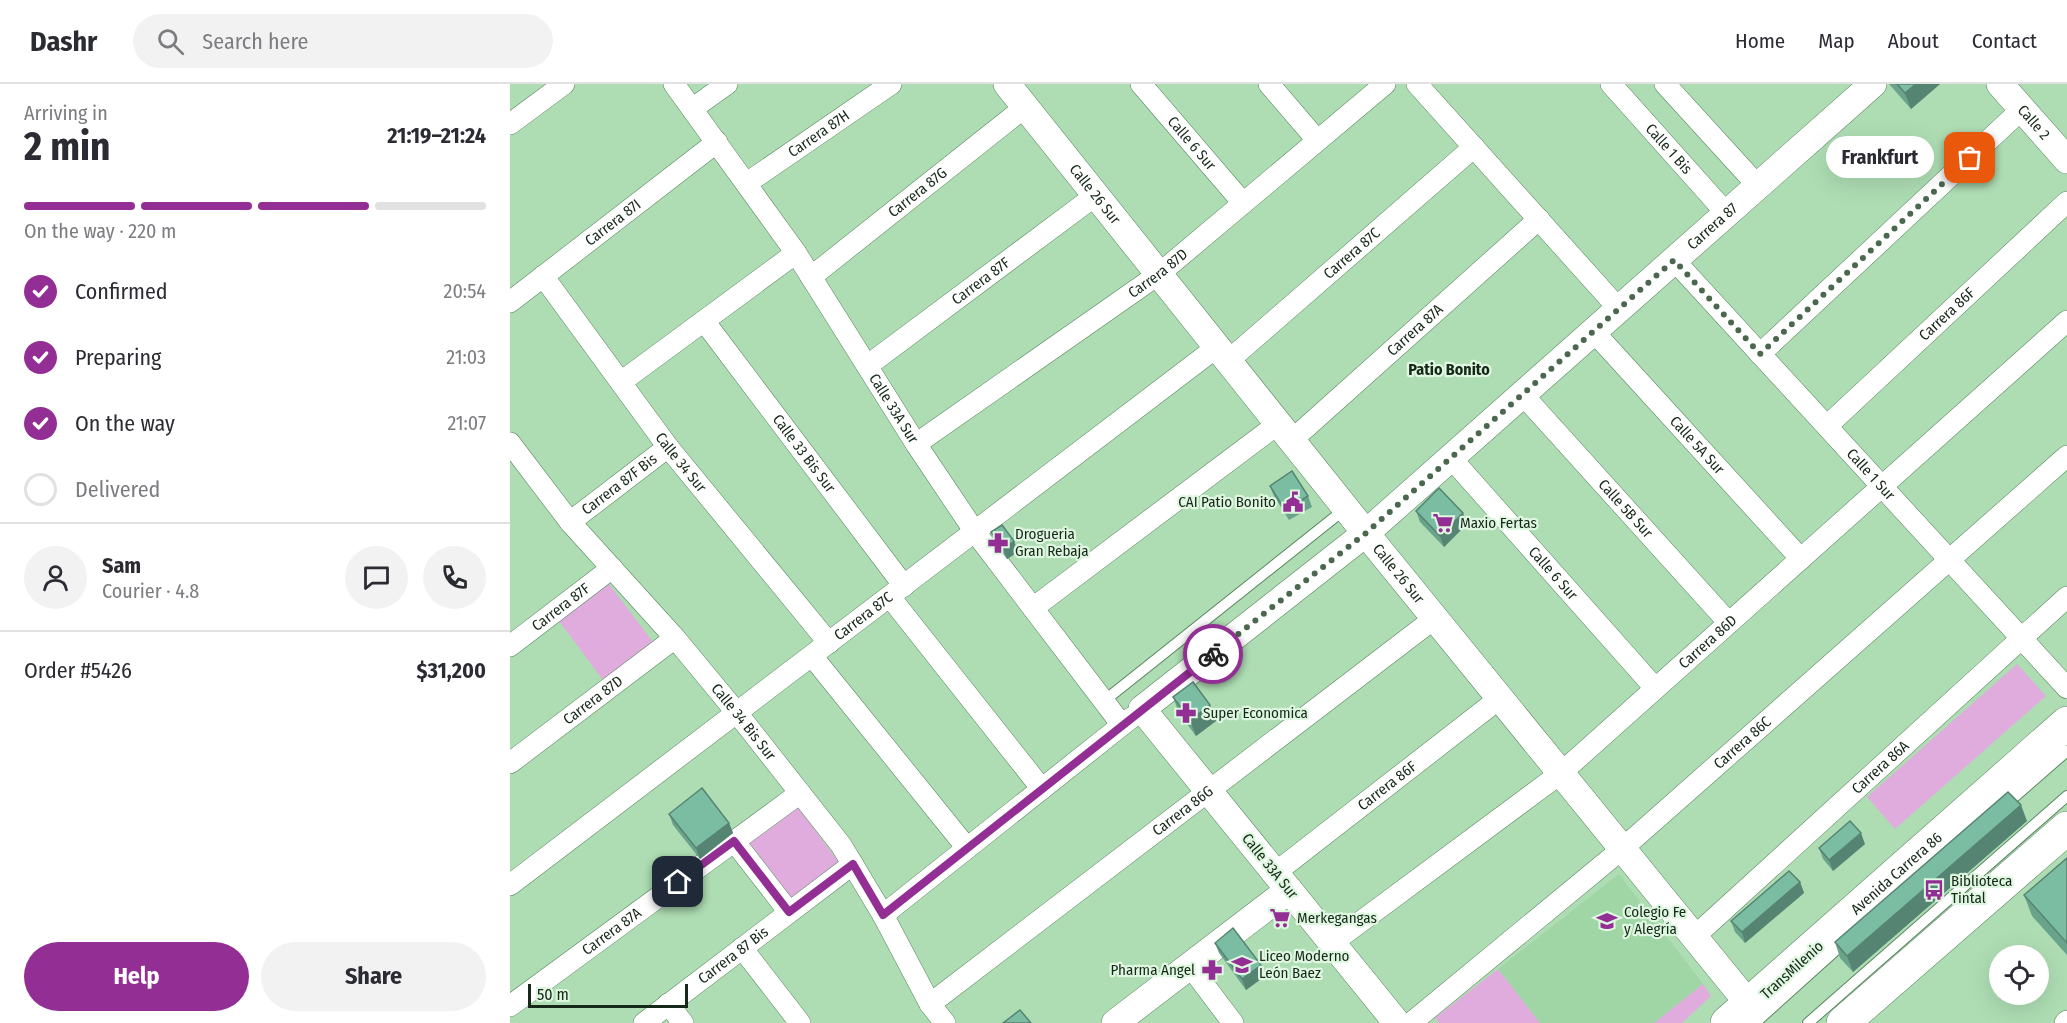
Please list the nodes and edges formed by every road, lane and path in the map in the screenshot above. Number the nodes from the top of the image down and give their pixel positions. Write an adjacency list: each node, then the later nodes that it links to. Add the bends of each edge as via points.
1 (564, 84): 17 (street)
2 (674, 84): 15 (street, Calle 33A Sur)
3 (727, 84): 15 (street)
4 (891, 84): 22 (street, Carrera 87H)
5 (1007, 84): 14 (street, Calle 26 Sur)
6 (1141, 84): 26 (street, Calle 6 Sur)
7 (1269, 84): 18 (street)
8 (1385, 84): 18 (street, Carrera 87D)
9 (1417, 84): 20 (street)
10 (1611, 84): 27 (street, Calle 1 Bis)
11 (1873, 84): 23 (street, Carrera 87)
12 (2000, 84): 16 (street, Calle 2)
13 (1667, 85): 23 (street)
14 (1025, 107): 24 (street, Calle 26 Sur); 33 (street, Carrera 87G)
15 (692, 109): 19 (street, Calle 33A Sur)
16 (2022, 109): 21 (street, Calle 2); 40 (street)
17 (510, 124)
18 (1317, 140): 26 (street, Carrera 87D)
19 (717, 142): 22 (street, Calle 33A Sur); 32 (street, Carrera 87I)
20 (1474, 147): 28 (street); 39 (street, Carrera 87C)
21 (2067, 160)
22 (747, 183): 29 (street, Calle 33A Sur)
23 (1758, 186): 27 (street, Carrera 87)
24 (1096, 195): 31 (street, Calle 26 Sur); 41 (street, Carrera 87F)
25 (2067, 202): 44 (street, Carrera 86F)
26 (1243, 203): 31 (street, Carrera 87D)
27 (1727, 214): 30 (street, Carrera 87)
28 (1539, 219): 35 (street); 45 (street, Carrera 87A)
29 (796, 253): 33 (street, Calle 33A Sur); 36 (street)
30 (1674, 260): 35 (street, Carrera 87); 40 (street, Calle 1 Sur)
31 (1159, 274): 39 (street, Calle 26 Sur); 47 (street, Carrera 87D)
32 (543, 276): 34 (street, Carrera 87I); 42 (street, Calle 34 Sur)
33 (811, 277): 41 (street, Calle 33A Sur)
34 (510, 302)
35 (1619, 309): 38 (street, Carrera 87)
36 (704, 321): 42 (street); 59 (street, Calle 33 Bis Sur)
37 (2067, 321): 51 (street, Carrera 86D)
38 (1594, 332): 43 (street, Carrera 87); 56 (street, Calle 5A Sur)
39 (1223, 354): 45 (street, Calle 26 Sur); 54 (street, Carrera 87C)
40 (1760, 354): 44 (street, Calle 1 Sur)
41 (867, 366): 47 (street, Calle 33A Sur)
42 (621, 382): 48 (street, Calle 34 Sur)
43 (1522, 395): 50 (street, Carrera 87); 63 (street, Calle 5B Sur)
44 (1827, 426): 51 (street, Calle 1 Sur)
45 (1285, 432): 52 (street, Calle 26 Sur); 61 (street, Carrera 87A)
46 (510, 443): 53 (street, Calle 34 Bis Sur)
47 (916, 444): 54 (street, Calle 33A Sur)
48 (668, 447): 53 (street, Carrera 87F Bis); 67 (street, Calle 34 Sur)
49 (2067, 456): 57 (street, Carrera 86C)
50 (1451, 458): 55 (street, Carrera 87); 69 (street, Calle 6 Sur)
51 (1882, 486): 56 (street, Carrera 86D); 57 (street, Calle 1 Sur)
52 (1347, 508): 55 (street, Calle 26 Sur); 72 (lane)
53 (570, 522): 58 (street, Calle 34 Bis Sur)
54 (975, 532): 59 (street, Carrera 87C); 61 (street, Calle 33A Sur)
55 (1366, 533): 62 (street, Calle 26 Sur); 74 (street, Carrera 87)
56 (1801, 559): 63 (street, Carrera 86D)
57 (1950, 560): 65 (street, Calle 1 Sur); 87 (street, Carrera 86C)
58 (612, 568): 64 (street, Calle 34 Bis Sur); 66 (street, Carrera 87F)
59 (897, 592): 67 (street, Carrera 87C); 79 (street, Calle 33 Bis Sur)
60 (2067, 597): 65 (street, Carrera 86A)
61 (1033, 608): 72 (street, Calle 33A Sur)
62 (1435, 618): 71 (street, Calle 26 Sur); 80 (street, Carrera 86G)
63 (1729, 623): 69 (street, Carrera 86D)
64 (675, 638): 73 (street, Calle 34 Bis Sur); 77 (street, Carrera 87D)
65 (2022, 639): 70 (street, Calle 1 Sur); 94 (street, Carrera 86A)
66 (512, 640)
67 (829, 643): 68 (street, Carrera 87C)
68 (812, 656): 73 (street, Carrera 87C); 86 (street)
69 (1656, 688): 78 (street, Carrera 86D)
70 (2067, 688)
71 (1500, 698): 78 (street, Calle 26 Sur); 89 (street, Carrera 86F)
72 (1104, 701): 74 (street, Calle 33A Sur)
73 (737, 712): 81 (street, Calle 34 Bis Sur); 90 (street, Carrera 87C)
74 (1132, 717): 79 (street, Carrera 87); 80 (street, Calle 33A Sur)
75 (2067, 723): 101 (main road, Avenida Carrera 86)
76 (2067, 751): 83 (lane)
77 (510, 763)
78 (1561, 773): 87 (street, Calle 26 Sur); 95 (street, Carrera 86D)
79 (1042, 789): 86 (street, Carrera 87)
80 (1209, 791): 89 (street, Calle 33A Sur); 99 (street, Carrera 86G)
81 (800, 793): 85 (street, Carrera 87A); 88 (street, Calle 34 Bis Sur)
82 (2067, 796): 110 (lane)
83 (1996, 813)
84 (2065, 834): 111 (main road)
85 (734, 841): 91 (street); 100 (street, Carrera 87A)
86 (967, 848): 92 (street, Carrera 87)
87 (1622, 849): 94 (street, Calle 26 Sur); 109 (street, Carrera 86C)
88 (853, 864): 91 (street, Carrera 87 Bis); 92 (street, Calle 34 Bis Sur)
89 (1282, 881): 95 (street, Calle 33A Sur); 97 (street, Carrera 86F)
90 (510, 885)
91 (789, 912): 96 (street, Carrera 87 Bis)
92 (883, 915): 99 (street, Calle 34 Bis Sur)
93 (1853, 936): 101 (lane, TransMilenio)
94 (1694, 937): 101 (street, Calle 26 Sur)
95 (1332, 943): 108 (street, Calle 33A Sur)
96 (742, 948): 98 (street, Carrera 87 Bis); 104 (street)
97 (1190, 966): 106 (street, Carrera 86F); 107 (street)
98 (669, 1004): 102 (street, Carrera 87 Bis); 103 (street)
99 (930, 1004): 105 (street, Calle 34 Bis Sur)
100 (510, 1006)
101 (1743, 1016)
102 (644, 1023)
103 (683, 1023)
104 (800, 1023)
105 (945, 1023)
106 (1114, 1023)
107 (1233, 1023)
108 (1397, 1023)
109 (1411, 1023)
110 (1808, 1023)
111 (1843, 1023)

